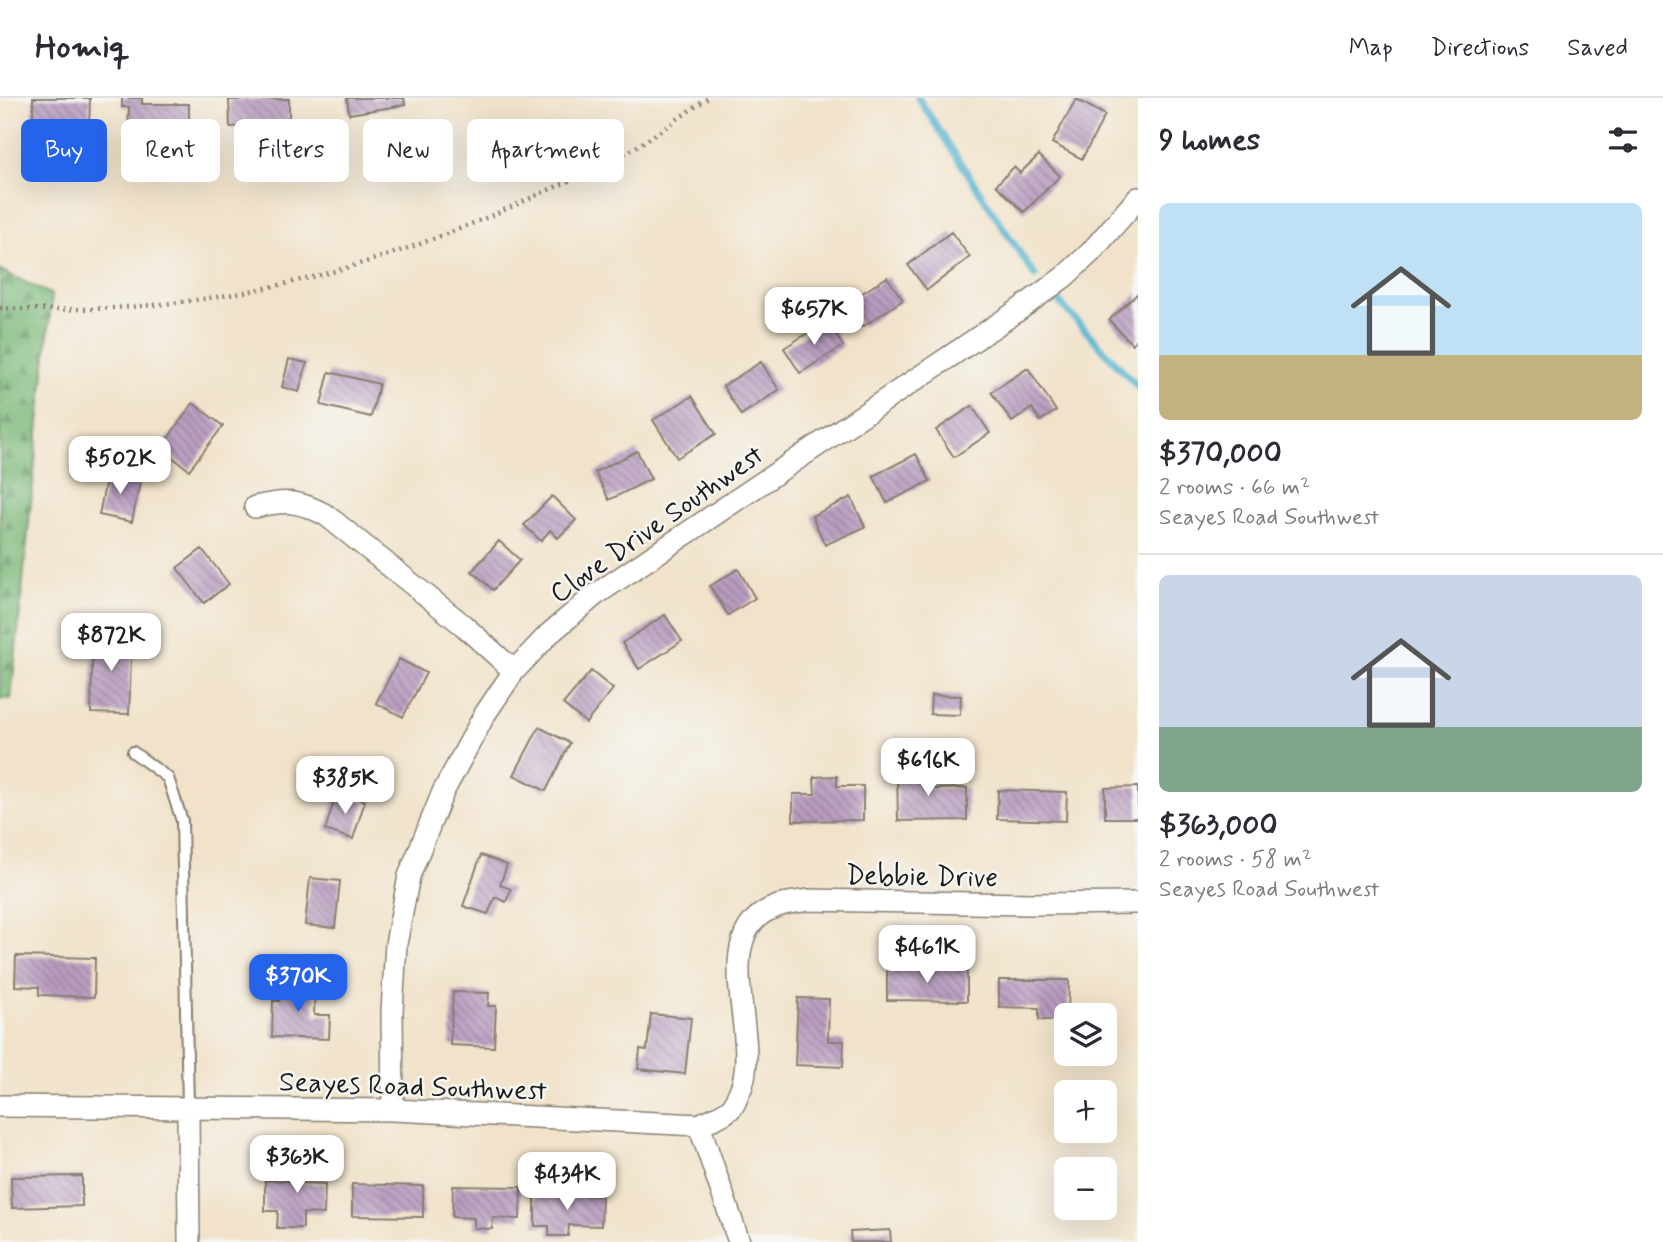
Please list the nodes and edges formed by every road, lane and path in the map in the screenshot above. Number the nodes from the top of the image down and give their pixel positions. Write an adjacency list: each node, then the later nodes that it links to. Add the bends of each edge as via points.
1 (708, 98): 3 (path, via 623,155 477,222 354,267 290,284 160,304)
2 (1138, 198): 5 (street, Clove Drive Southwest, via 1064,277 595,595)
3 (0, 308)
4 (255, 507): 5 (street, via 278,502 306,505 326,515)
5 (514, 671): 10 (street, Clove Drive Southwest, via 443,792 409,876 396,944)
6 (133, 752): 9 (lane, via 168,778 183,821)
7 (1138, 903): 11 (street, Debbie Drive, via 808,900 768,910 753,922 739,962 748,1059 743,1086 732,1108)
8 (0, 1106): 9 (street, Seayes Road Southwest)
9 (188, 1106): 10 (street, Seayes Road Southwest); 12 (street)
10 (393, 1110): 11 (street, Seayes Road Southwest)
11 (699, 1125): 13 (street)
12 (189, 1242)
13 (739, 1242)

